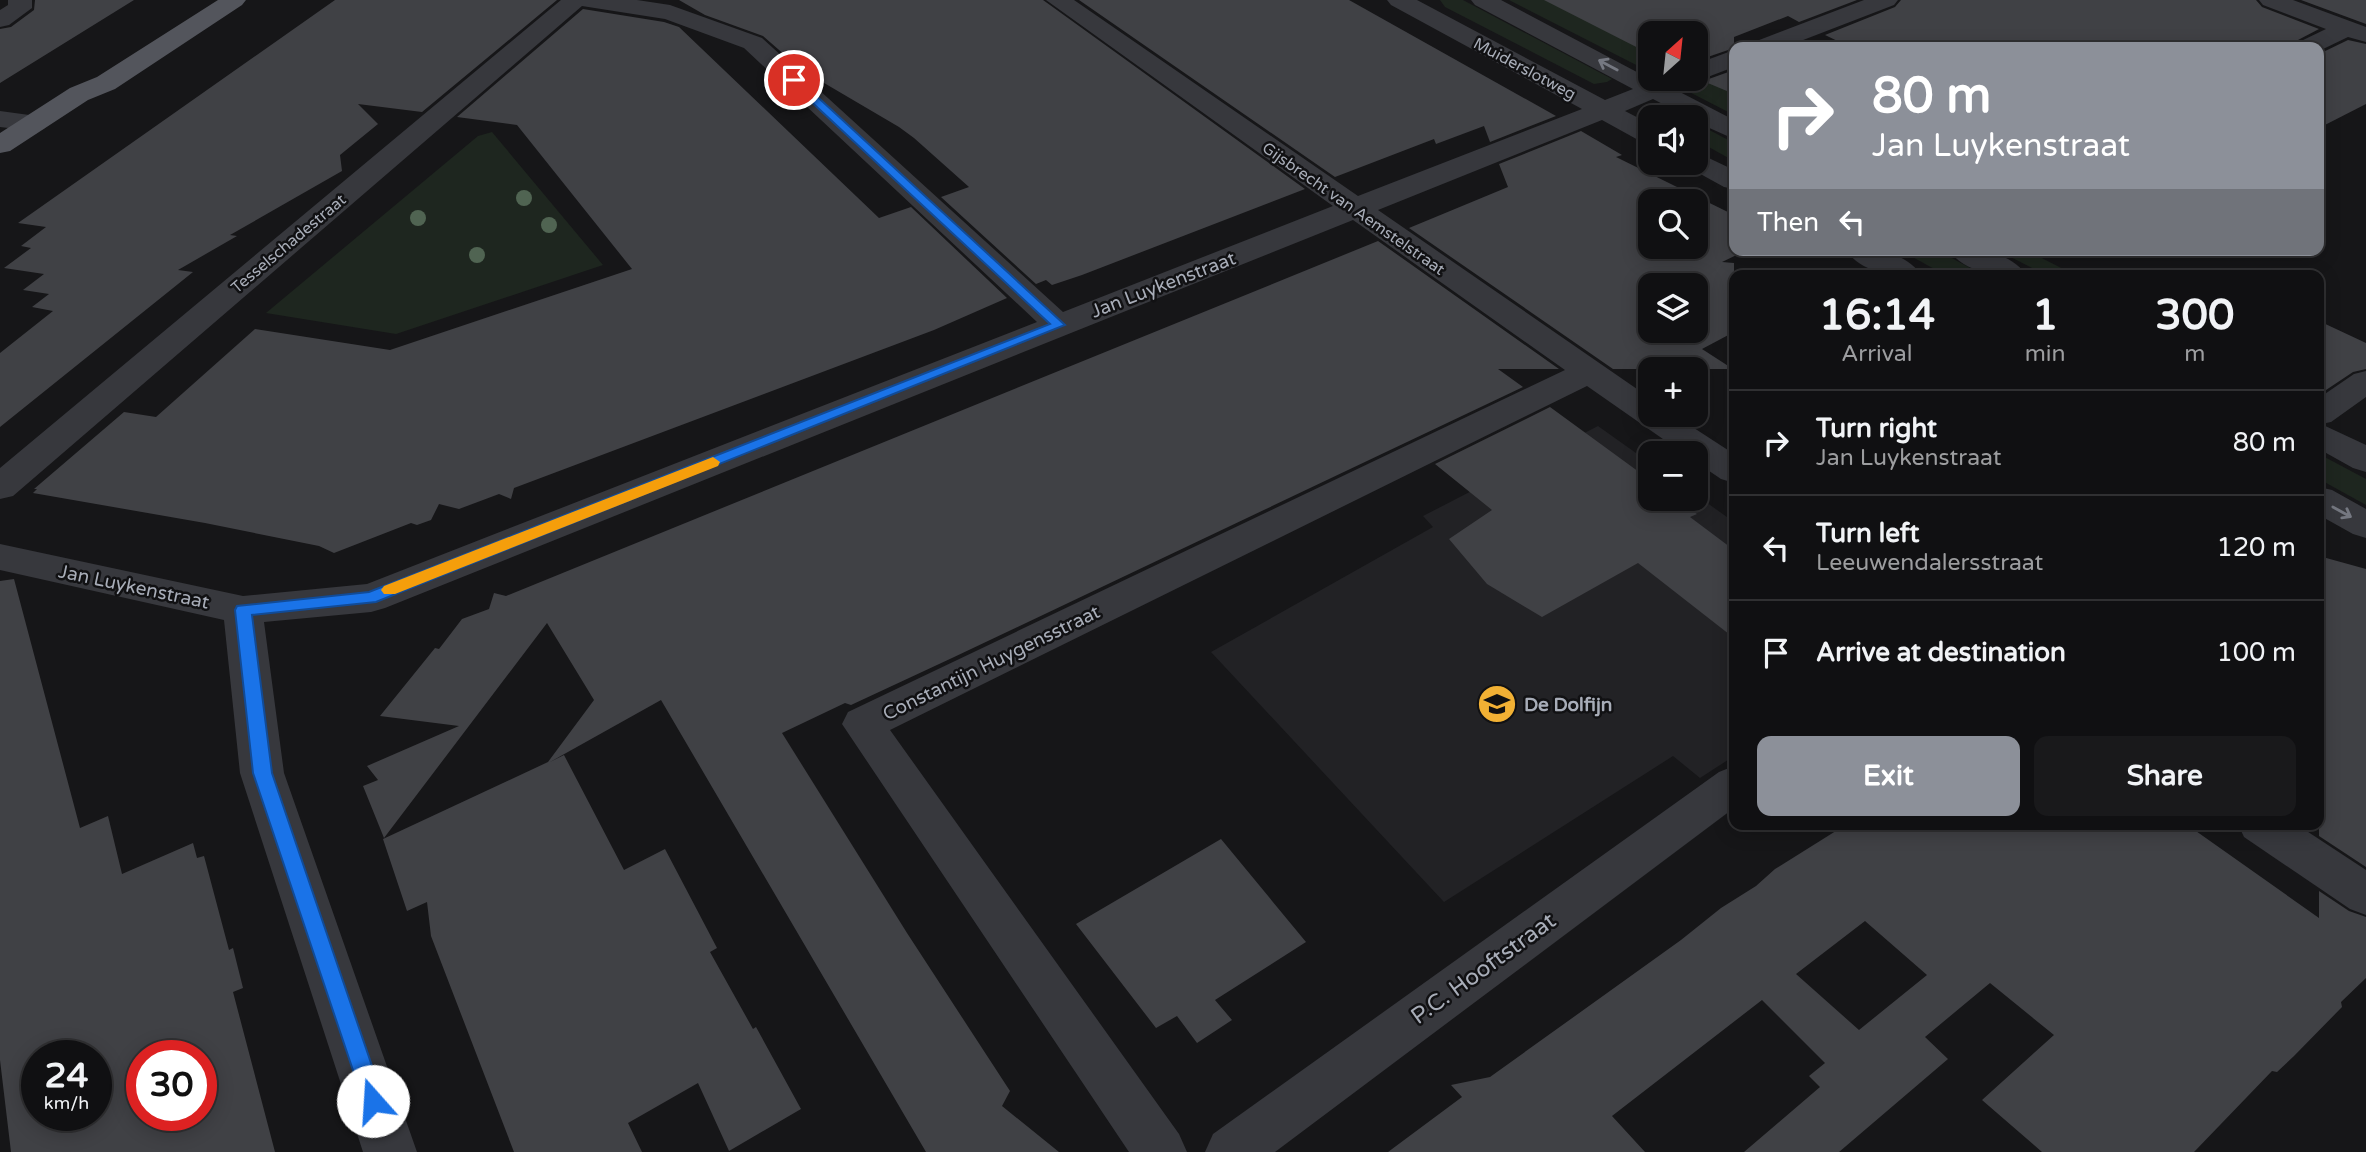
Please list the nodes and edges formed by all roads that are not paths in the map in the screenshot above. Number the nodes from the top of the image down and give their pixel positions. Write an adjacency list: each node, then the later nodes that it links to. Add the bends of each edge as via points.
1 (20, 0): 10 (street, via 20,8)
2 (234, 0): 17 (main road)
3 (575, 0): 43 (street, Tesselschadestraat)
4 (587, 0): 34 (street, via 670,12 753,43)
5 (1058, 0): 29 (street, Gijsbrecht van Aemstelstraat)
6 (1399, 0): 20 (street, Muiderslotweg)
7 (1483, 0): 16 (street, one-way to 7)
8 (1886, 0): 12 (street)
9 (2271, 0): 11 (street)
10 (0, 20)
11 (2356, 32): 13 (street)
12 (1776, 42)
13 (2324, 42)
14 (1729, 60): 15 (street)
15 (1708, 68)
16 (1638, 71)
17 (106, 83): 22 (main road); 26 (main road, via 98,96)
18 (1650, 91): 20 (street, Jan Luykenstraat)
19 (1677, 91): 23 (street)
20 (1604, 110): 24 (street, Muiderslotweg); 29 (street, Jan Luykenstraat)
21 (0, 119): 22 (street)
22 (34, 123): 25 (main road)
23 (1729, 127)
24 (1638, 128)
25 (0, 145)
26 (0, 160)
27 (1708, 167): 28 (street)
28 (1729, 178)
29 (1355, 209): 34 (street, Jan Luykenstraat); 35 (street, Gijsbrecht van Aemstelstraat)
30 (1872, 256): 32 (street)
31 (1975, 256): 33 (street)
32 (1897, 270)
33 (2002, 270)
34 (1059, 325): 47 (street, Jan Luykenstraat, via 370,598)
35 (1588, 372): 37 (street, Gijsbrecht van Aemstelstraat); 52 (street, Constantijn Huygensstraat, via 863,724)
36 (2366, 381): 38 (street)
37 (1638, 405)
38 (2324, 410)
39 (1670, 427): 42 (street, Gijsbrecht van Aemstelstraat)
40 (2324, 438): 41 (street)
41 (2366, 460)
42 (1729, 468)
43 (0, 487)
44 (2324, 502): 45 (street, one-way to 45)
45 (2366, 525)
46 (0, 557): 47 (street, Jan Luykenstraat)
47 (243, 610): 51 (street, via 262,773)
48 (1729, 789): 53 (street, P.C. Hooftstraat)
49 (2269, 830): 50 (street)
50 (2366, 895)
51 (390, 1152)
52 (1160, 1152)
53 (1232, 1152)

